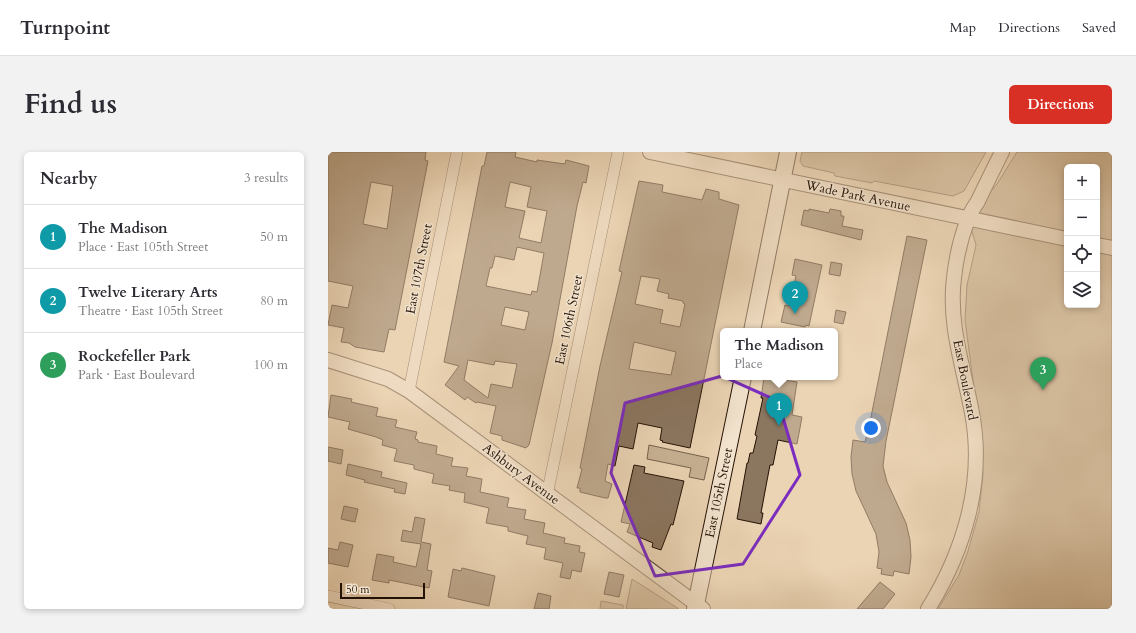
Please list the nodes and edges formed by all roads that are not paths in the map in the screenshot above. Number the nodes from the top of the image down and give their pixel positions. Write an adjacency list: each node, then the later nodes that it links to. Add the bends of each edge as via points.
1 (457, 152): 14 (street, East 107th Street)
2 (618, 152): 15 (street, East 106th Street)
3 (650, 152): 6 (street, Wade Park Avenue)
4 (788, 152): 6 (main road)
5 (1002, 152): 7 (street, East Boulevard)
6 (783, 180): 7 (street, Wade Park Avenue); 11 (main road)
7 (968, 218): 8 (street, Wade Park Avenue); 19 (street, East Boulevard, via 954,279 954,318 956,341 973,420 976,451 974,483 970,511 960,547)
8 (1064, 238)
9 (1100, 246): 10 (street)
10 (1112, 248)
11 (753, 328)
12 (328, 360): 14 (street, Ashbury Avenue, via 388,379)
13 (741, 380): 17 (main road, East 105th Street)
14 (409, 391): 15 (street, Ashbury Avenue)
15 (547, 495): 17 (street, Ashbury Avenue)
16 (328, 596): 18 (street)
17 (698, 607)
18 (389, 609)
19 (928, 609)

